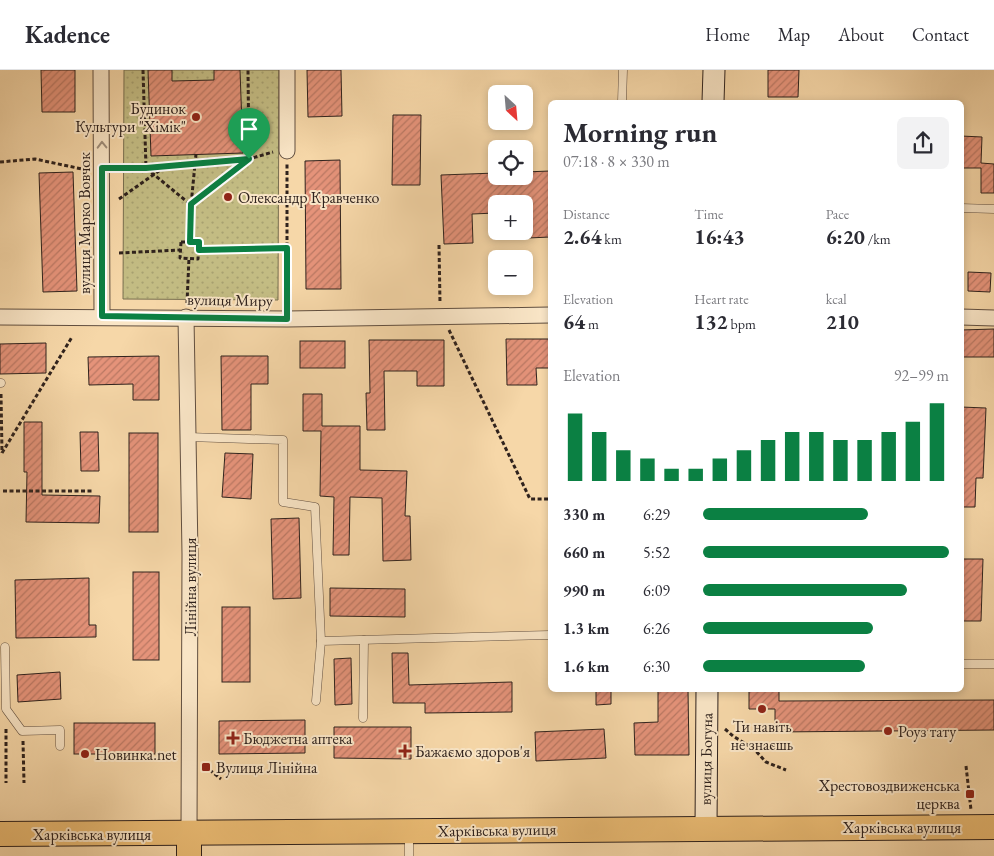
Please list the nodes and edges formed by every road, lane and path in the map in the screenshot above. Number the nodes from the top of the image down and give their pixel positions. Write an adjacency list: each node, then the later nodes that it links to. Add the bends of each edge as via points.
1 (102, 70): 15 (street, вулиця Марко Вовчок, one-way to 1)
2 (143, 70): 16 (path)
3 (248, 70): 11 (path)
4 (287, 70): 9 (street)
5 (622, 70): 7 (lane)
6 (714, 70): 8 (main road)
7 (622, 100)
8 (713, 100)
9 (280, 151): 11 (path); 24 (path)
10 (196, 154): 13 (path)
11 (249, 159): 13 (path); 19 (path)
12 (0, 162): 15 (path, via 35,159 82,169)
13 (195, 163): 14 (path); 19 (path)
14 (167, 166): 16 (path); 17 (path)
15 (102, 168): 16 (path); 31 (street, вулиця Марко Вовчок)
16 (146, 168): 17 (path)
17 (154, 175): 18 (path); 19 (path)
18 (119, 199)
19 (191, 204): 22 (path)
20 (964, 208): 21 (lane)
21 (994, 209)
22 (190, 242): 25 (path, via 181,242); 26 (path, via 199,242)
23 (439, 245): 32 (path, via 440,304)
24 (287, 248): 26 (path); 36 (path)
25 (180, 250): 27 (path); 28 (path, via 180,258)
26 (199, 250): 28 (path, via 198,258)
27 (119, 253)
28 (189, 258): 29 (path)
29 (186, 312): 31 (street, вулиця Миру); 36 (street, вулиця Миру); 39 (street, Лінійна вулиця)
30 (548, 315): 32 (street, вулиця Миру)
31 (102, 316): 33 (street, вулиця Миру)
32 (444, 316): 36 (street, вулиця Миру); 42 (path, via 530,499)
33 (0, 317)
34 (964, 317): 35 (street)
35 (994, 318)
36 (287, 319)
37 (72, 337): 38 (path, via 2,453)
38 (0, 383)
39 (188, 436): 45 (lane, via 283,440 283,502 315,507); 64 (street, Лінійна вулиця)
40 (3, 491): 41 (path)
41 (92, 491)
42 (548, 499)
43 (548, 634): 44 (lane)
44 (364, 640): 45 (lane); 52 (lane)
45 (321, 641): 50 (lane)
46 (5, 647): 51 (lane)
47 (964, 664): 48 (lane)
48 (994, 664)
49 (707, 692): 61 (main road, вулиця Богуна)
50 (316, 701)
51 (6, 709): 54 (lane); 59 (path)
52 (363, 718)
53 (724, 728): 57 (path, via 754,749 766,762)
54 (22, 731): 55 (lane, via 60,730); 58 (path)
55 (60, 746)
56 (966, 766): 60 (path, via 970,794)
57 (786, 770)
58 (24, 783)
59 (6, 784)
60 (983, 827): 61 (main road, Харківська вулиця)
61 (706, 828): 62 (main road, Харківська вулиця)
62 (409, 831): 64 (main road, Харківська вулиця); 65 (lane)
63 (0, 834): 64 (main road, Харківська вулиця)
64 (189, 845)
65 (409, 856)

